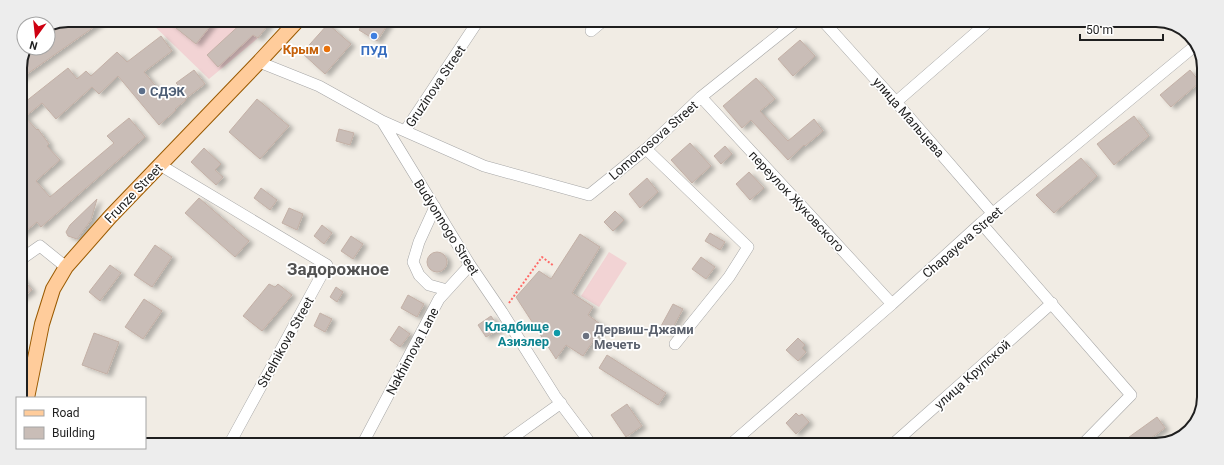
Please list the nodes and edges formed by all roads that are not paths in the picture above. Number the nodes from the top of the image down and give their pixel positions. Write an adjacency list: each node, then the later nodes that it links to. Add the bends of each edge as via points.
1 (291, 27): 9 (main road, Frunze Street)
2 (474, 27): 13 (street, Gruzinova Street)
3 (596, 27): 7 (street)
4 (789, 27): 10 (street, Lomonosova Street)
5 (828, 27): 11 (street, улица Мальцева)
6 (982, 27): 11 (street)
7 (591, 31)
8 (1192, 48): 17 (street, Chapayeva Street)
9 (259, 62): 12 (street, Budyonnogo Street, via 319,86); 15 (main road, Frunze Street)
10 (701, 97): 14 (street, Lomonosova Street); 23 (street, переулок Жуковского)
11 (896, 102): 17 (street, улица Мальцева)
12 (382, 121): 13 (street, Lomonosova Street); 16 (street, Budyonnogo Street)
13 (405, 131): 14 (street, Lomonosova Street, via 484,166 589,195)
14 (646, 149): 25 (street, via 748,247 730,277)
15 (160, 164): 21 (main road, Frunze Street); 28 (street, Strelnikova Street, via 327,265)
16 (435, 208): 20 (street, Budyonnogo Street); 22 (street, via 418,242 413,262 419,275 429,285)
17 (993, 214): 18 (street, Chapayeva Street)
18 (981, 223): 23 (street, Chapayeva Street); 24 (street)
19 (27, 255): 21 (street, via 40,246)
20 (470, 265): 22 (street, Nakhimova Lane); 27 (street, Budyonnogo Street)
21 (66, 267): 26 (main road, Frunze Street, via 53,289 42,324)
22 (447, 290): 29 (street, Nakhimova Lane, via 439,299)
23 (892, 304): 32 (street, Chapayeva Street)
24 (1052, 304): 33 (street, улица Крупской); 34 (street, via 1131,395)
25 (675, 344)
26 (27, 397)
27 (561, 403): 30 (street); 31 (street, Budyonnogo Street)
28 (233, 438)
29 (366, 438)
30 (512, 438)
31 (587, 438)
32 (738, 438)
33 (899, 438)
34 (1089, 438)

